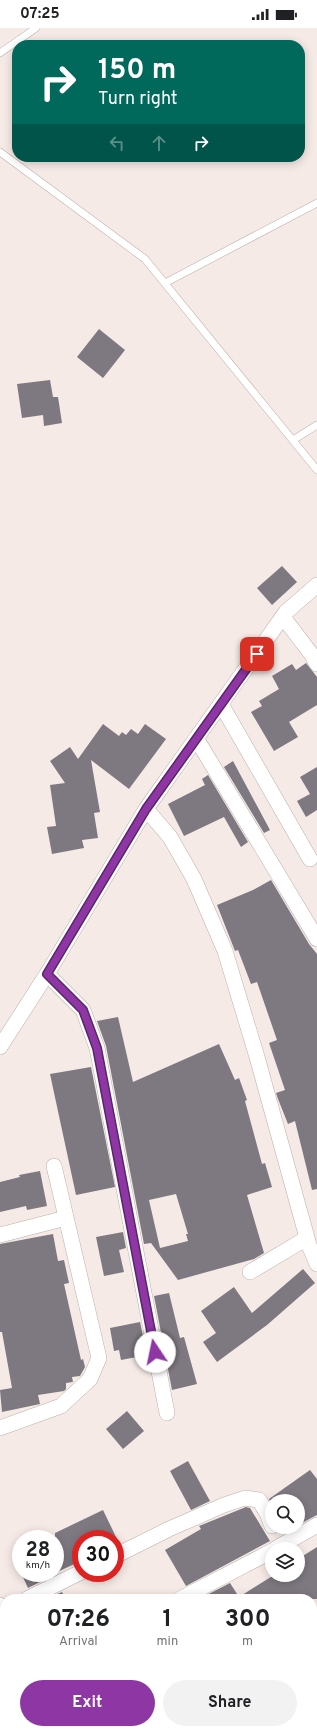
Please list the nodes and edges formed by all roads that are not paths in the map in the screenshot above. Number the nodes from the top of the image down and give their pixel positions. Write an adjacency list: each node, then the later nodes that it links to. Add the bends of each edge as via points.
1 (36, 28): 2 (lane)
2 (18, 40)
3 (12, 44): 4 (lane)
4 (0, 52)
5 (0, 152): 6 (lane)
6 (12, 161)
7 (14, 162): 9 (lane, via 145,259)
8 (317, 203): 9 (lane)
9 (165, 283): 11 (lane)
10 (317, 425): 11 (lane)
11 (293, 440): 12 (lane)
12 (317, 470)
13 (317, 585): 14 (street)
14 (283, 617): 15 (street); 16 (street)
15 (317, 664)
16 (221, 704): 17 (street); 19 (street)
17 (196, 738): 18 (street); 20 (street)
18 (146, 809): 21 (street); 26 (street, via 170,837 194,879 225,951)
19 (310, 859)
20 (317, 939)
21 (47, 974): 22 (street); 29 (street, via 83,1010 97,1048)
22 (0, 1047)
23 (54, 1166): 24 (street)
24 (66, 1218): 25 (street); 30 (street, via 99,1358 90,1380 60,1406)
25 (0, 1235)
26 (308, 1238): 27 (street); 28 (street)
27 (317, 1264)
28 (250, 1272)
29 (167, 1413)
30 (0, 1428)
31 (265, 1509): 34 (street, via 259,1500 244,1498 169,1529)
32 (317, 1526): 33 (street)
33 (288, 1542)
34 (124, 1552)
35 (265, 1555): 38 (street)
36 (72, 1576): 37 (street)
37 (37, 1594)
38 (190, 1594)

